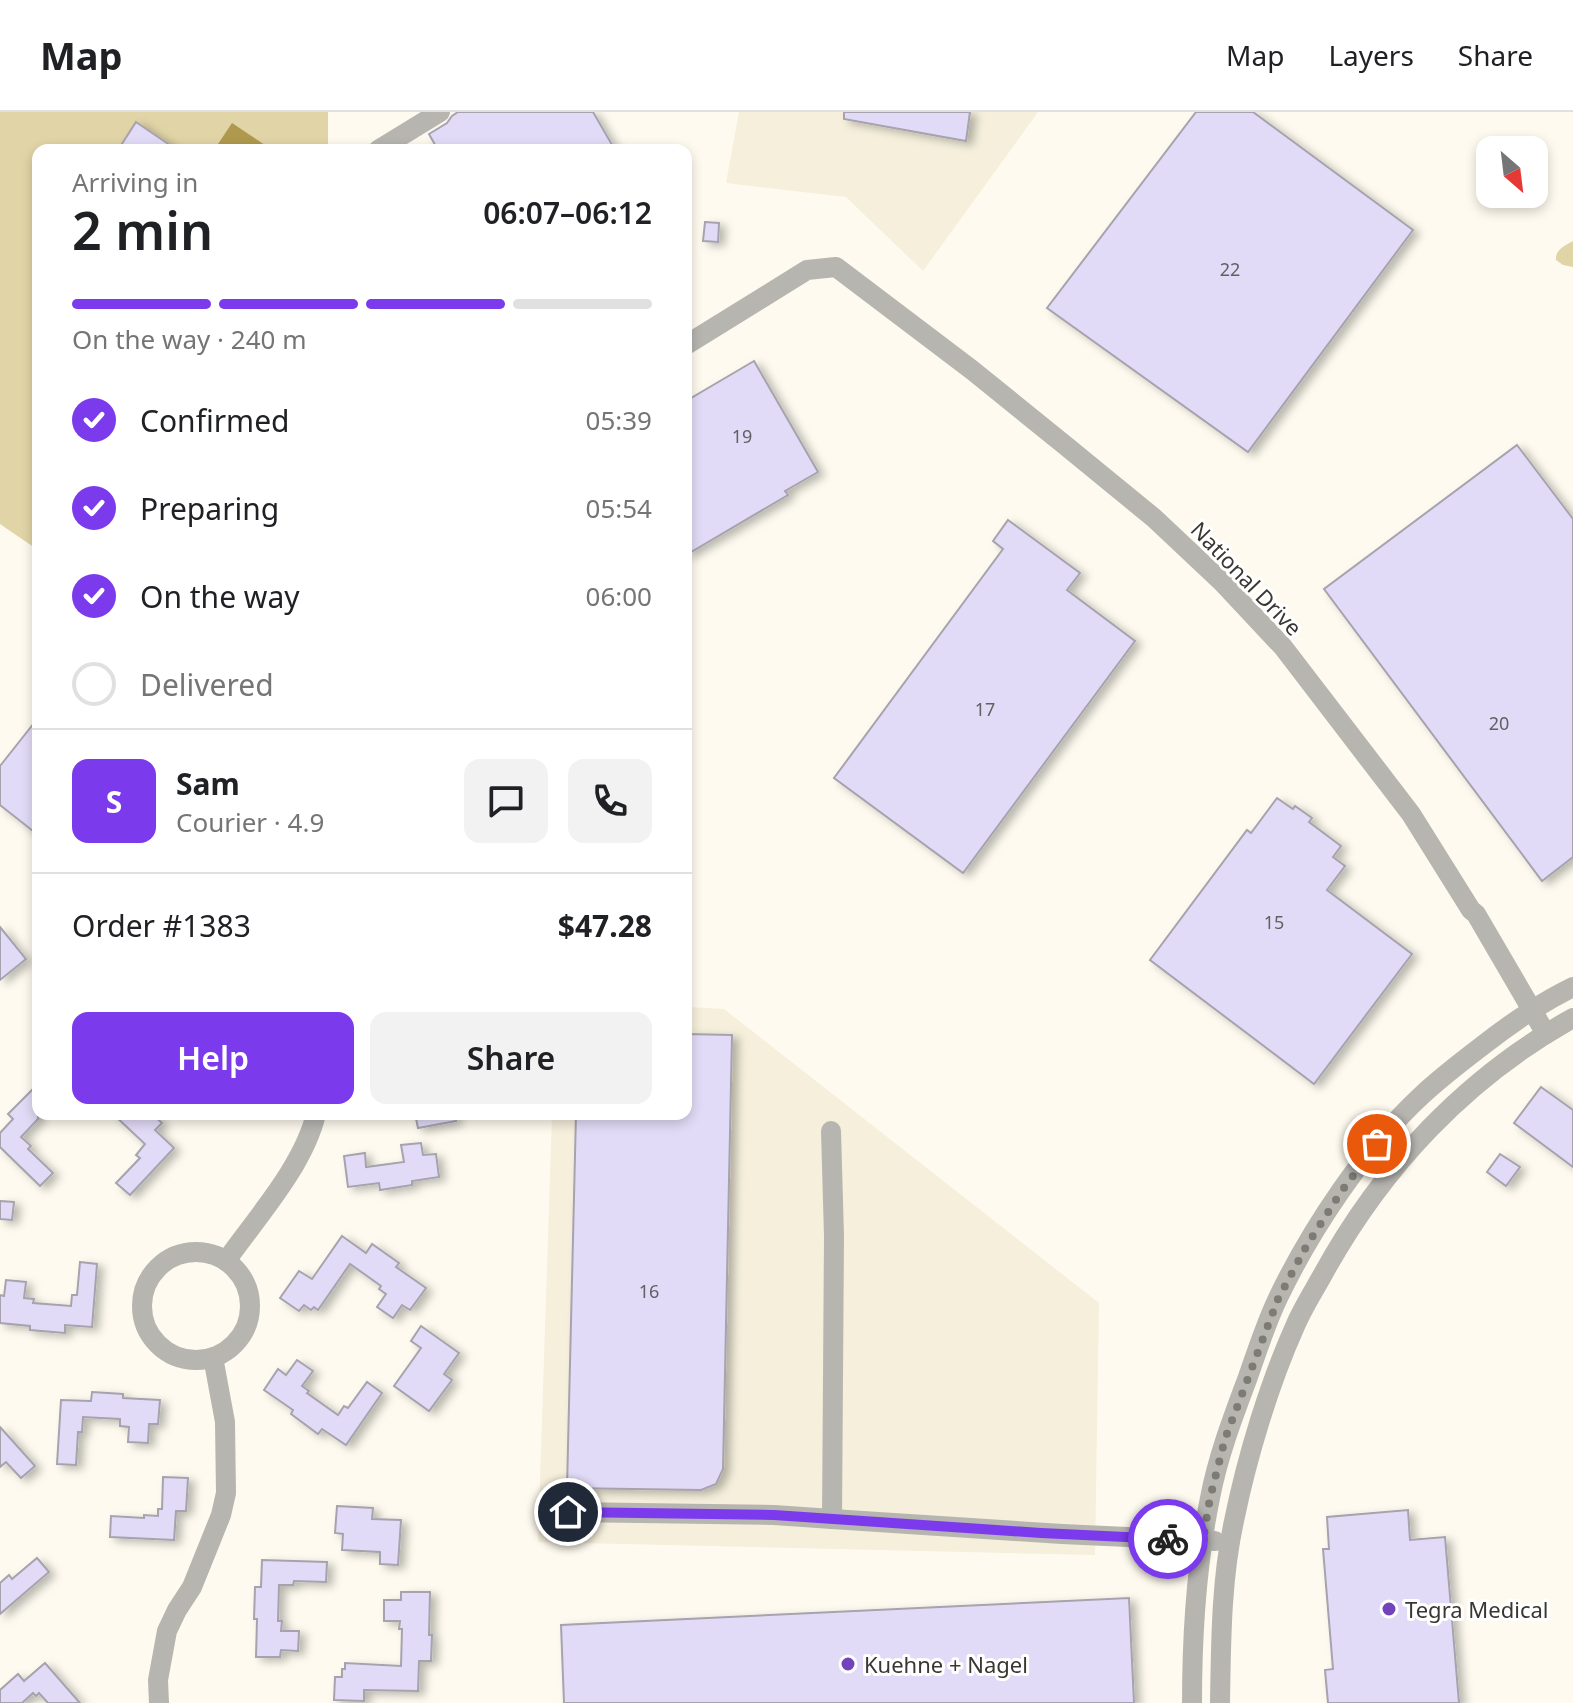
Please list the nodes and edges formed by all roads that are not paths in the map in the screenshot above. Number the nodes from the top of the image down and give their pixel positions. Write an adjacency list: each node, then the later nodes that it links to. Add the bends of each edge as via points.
1 (440, 112): 2 (street)
2 (388, 144)
3 (692, 341): 5 (street, National Drive, via 807,270 836,267 972,370 1154,518 1283,647 1411,814)
4 (1573, 987): 5 (street)
5 (1532, 1011): 7 (street, National Drive); 14 (street, via 1419,1097 1377,1144 1307,1245 1278,1299 1225,1439)
6 (1573, 1018): 7 (street)
7 (1546, 1034): 15 (street, via 1502,1063 1412,1145 1340,1243 1296,1323 1264,1407)
8 (314, 1120): 10 (street, via 291,1171)
9 (831, 1131): 13 (street)
10 (226, 1261): 11 (street, via 245,1284 249,1314 237,1341); 11 (street, via 202,1253 177,1255 162,1263 143,1291 144,1324 152,1339 179,1358)
11 (213, 1357): 16 (street, via 225,1422 226,1493 192,1587 167,1631)
12 (568, 1512): 13 (street)
13 (832, 1519): 14 (street)
14 (1203, 1540): 15 (street); 17 (street)
15 (1231, 1543): 18 (street, via 1221,1617)
16 (159, 1703)
17 (1192, 1703)
18 (1220, 1703)

